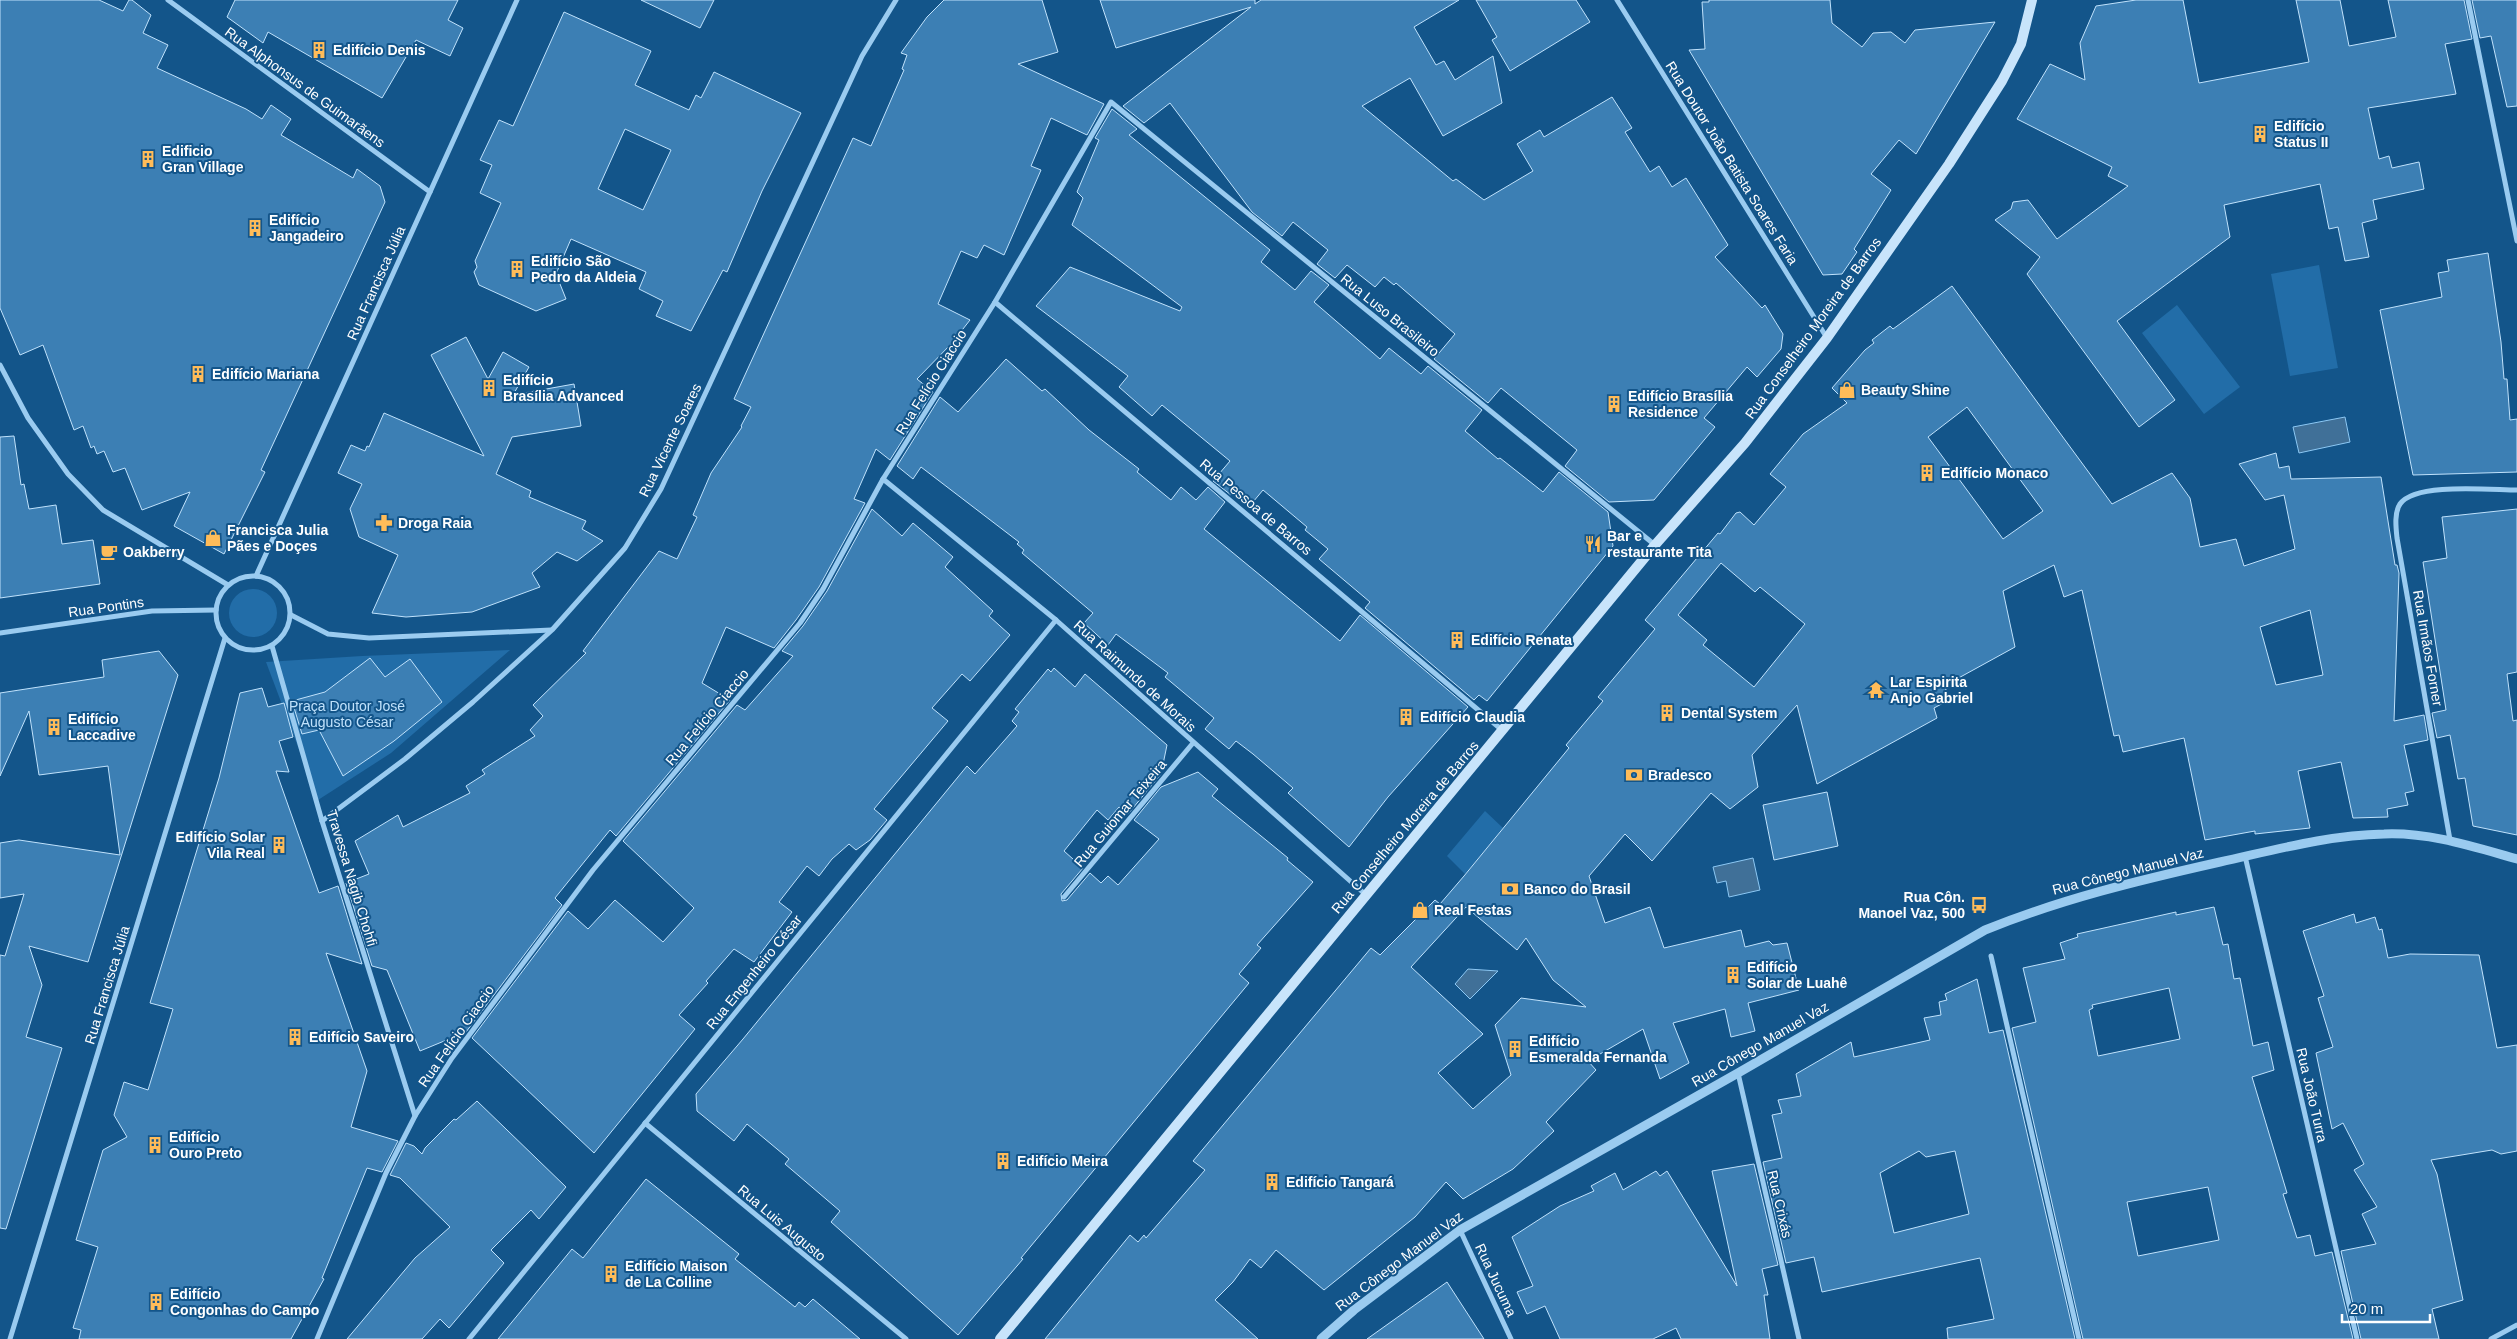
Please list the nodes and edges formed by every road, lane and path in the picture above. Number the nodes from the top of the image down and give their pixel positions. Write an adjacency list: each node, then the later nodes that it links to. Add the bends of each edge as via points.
1 (168, 0): 8 (street, Rua Alphonsus de Guimarãens)
2 (517, 0): 8 (street, Rua Francisca Júlia)
3 (896, 0): 21 (street, Rua Vicente Soares, via 862,56 662,489 625,548)
4 (1617, 0): 11 (street, Rua Doutor João Batista Soares Faria)
5 (2032, 0): 11 (main road, Rua Conselheiro Moreira de Barros, via 2021,44 1994,96)
6 (2468, 0): 9 (street)
7 (1111, 102): 10 (street, Rua Felício Ciaccio); 15 (street, Rua Luso Brasileiro)
8 (430, 192): 16 (street, Rua Francisca Júlia)
9 (2517, 241)
10 (995, 302): 13 (street, Rua Felício Ciaccio); 25 (street, Rua Pessoa de Barros)
11 (1827, 338): 15 (main road, Rua Conselheiro Moreira de Barros, via 1745,443)
12 (0, 365): 17 (street, via 28,418 68,474 103,510)
13 (883, 479): 20 (street, Rua Raimundo de Morais); 35 (street, Rua Felício Ciaccio, via 800,623 593,870 452,1058)
14 (2517, 490): 28 (street, Rua Irmãos Forner, via 2440,489 2408,495 2399,504 2396,519)
15 (1655, 546): 25 (main road, Rua Conselheiro Moreira de Barros)
16 (256, 576): 17 (street); 19 (street, via 267,578 281,588 290,603)
17 (228, 585): 18 (street)
18 (216, 610): 22 (street, Rua Pontins, via 152,611); 23 (street, via 216,620)
19 (291, 615): 21 (street, via 328,634 369,638); 24 (street, via 286,633)
20 (1056, 620): 26 (street, Rua Raimundo de Morais); 36 (street, Rua Engenheiro César)
21 (552, 630): 27 (street, Rua Vicente Soares, via 435,734)
22 (0, 633)
23 (225, 638): 24 (street, via 247,650 263,650); 39 (street, Rua Francisca Júlia)
24 (272, 646): 27 (street, Travessa Nagib Chohfi)
25 (1503, 730): 31 (main road, Rua Conselheiro Moreira de Barros)
26 (1193, 743): 31 (street, Rua Raimundo de Morais); 32 (street, Rua Guiomar Teixeira)
27 (322, 821): 35 (street, Travessa Nagib Chohfi)
28 (2450, 840): 29 (street, Rua Cônego Manuel Vaz, via 2376,834 2316,839); 30 (street, Rua Cônego Manuel Vaz)
29 (2245, 856): 34 (street, Rua Cônego Manuel Vaz, via 2069,899 1985,930); 48 (street, Rua João Turra)
30 (2517, 859)
31 (1366, 895): 43 (main road, Rua Conselheiro Moreira de Barros)
32 (1064, 897)
33 (1991, 956): 47 (street)
34 (1738, 1073): 37 (street, Rua Cônego Manuel Vaz); 46 (street, Rua Crixás)
35 (415, 1116): 40 (street, Rua Felício Ciaccio, via 386,1173)
36 (645, 1124): 41 (street, Rua Engenheiro César); 42 (street, Rua Luis Augusto)
37 (1460, 1230): 44 (street, Rua Cônego Manuel Vaz); 45 (street, Rua Jucuma)
38 (2517, 1325): 49 (street)
39 (10, 1339)
40 (317, 1339)
41 (469, 1339)
42 (906, 1339)
43 (1000, 1339)
44 (1321, 1339)
45 (1511, 1339)
46 (1799, 1339)
47 (2079, 1339)
48 (2358, 1339)
49 (2491, 1339)

